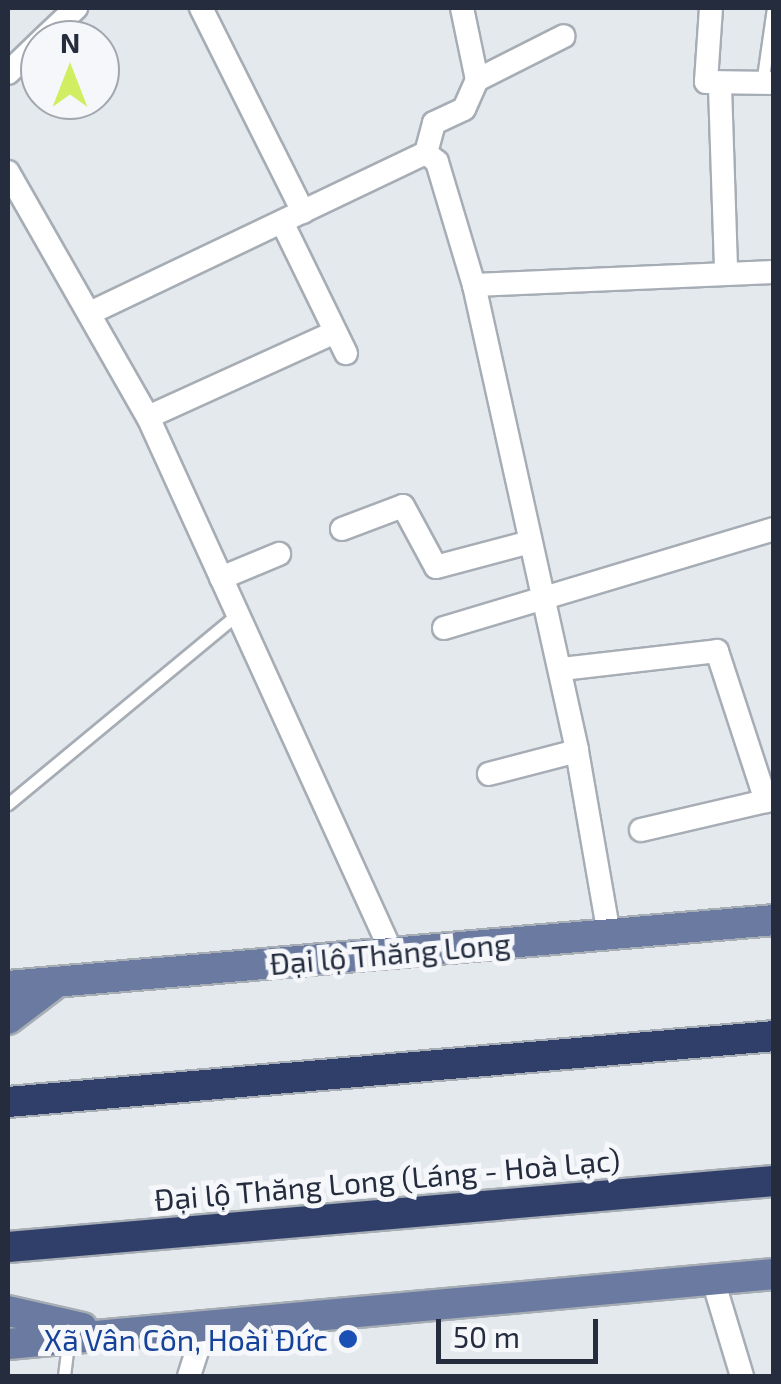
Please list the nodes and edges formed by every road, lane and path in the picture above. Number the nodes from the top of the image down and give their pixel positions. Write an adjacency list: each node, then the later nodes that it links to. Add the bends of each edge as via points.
1 (201, 8): 11 (street)
2 (462, 8): 6 (street)
3 (711, 8): 8 (street, via 706,82)
4 (772, 8): 7 (lane)
5 (564, 36): 6 (street)
6 (476, 80): 9 (street, via 464,109 434,123)
7 (768, 84): 8 (street)
8 (720, 87): 12 (street)
9 (426, 153): 11 (street); 14 (street, via 437,162)
10 (10, 183): 15 (street)
11 (292, 217): 15 (street); 16 (street, via 340,343)
12 (726, 271): 13 (street); 14 (street)
13 (774, 272)
14 (474, 285): 19 (street)
15 (90, 313): 16 (street)
16 (148, 417): 21 (street)
17 (342, 529): 19 (street, via 403,506 436,567)
18 (774, 530): 22 (street)
19 (528, 543): 22 (street)
20 (279, 554): 21 (street)
21 (221, 578): 23 (street)
22 (542, 598): 24 (street); 25 (street)
23 (238, 614): 29 (lane); 33 (street)
24 (444, 628)
25 (562, 670): 26 (street); 28 (street, via 717,651)
26 (577, 751): 27 (street); 32 (street)
27 (489, 774)
28 (769, 800): 30 (street)
29 (8, 804)
30 (641, 830)
31 (774, 920): 32 (main road, Đại lộ Thăng Long)
32 (610, 934): 33 (main road, Đại lộ Thăng Long)
33 (392, 953): 34 (main road, Đại lộ Thăng Long)
34 (57, 982): 35 (main road, Đại lộ Thăng Long); 36 (main road)
35 (8, 986)
36 (8, 1019)
37 (774, 1036): 38 (highway)
38 (8, 1102)
39 (774, 1181): 40 (highway, Đại lộ Thăng Long (Láng - Hoà Lạc))
40 (8, 1248)
41 (774, 1274): 42 (main road)
42 (713, 1280): 44 (main road); 50 (street)
43 (8, 1311): 45 (main road)
44 (206, 1323): 45 (main road); 49 (street)
45 (100, 1333): 46 (main road)
46 (69, 1336): 47 (main road); 48 (lane)
47 (8, 1344)
48 (64, 1376)
49 (189, 1376)
50 (742, 1376)

